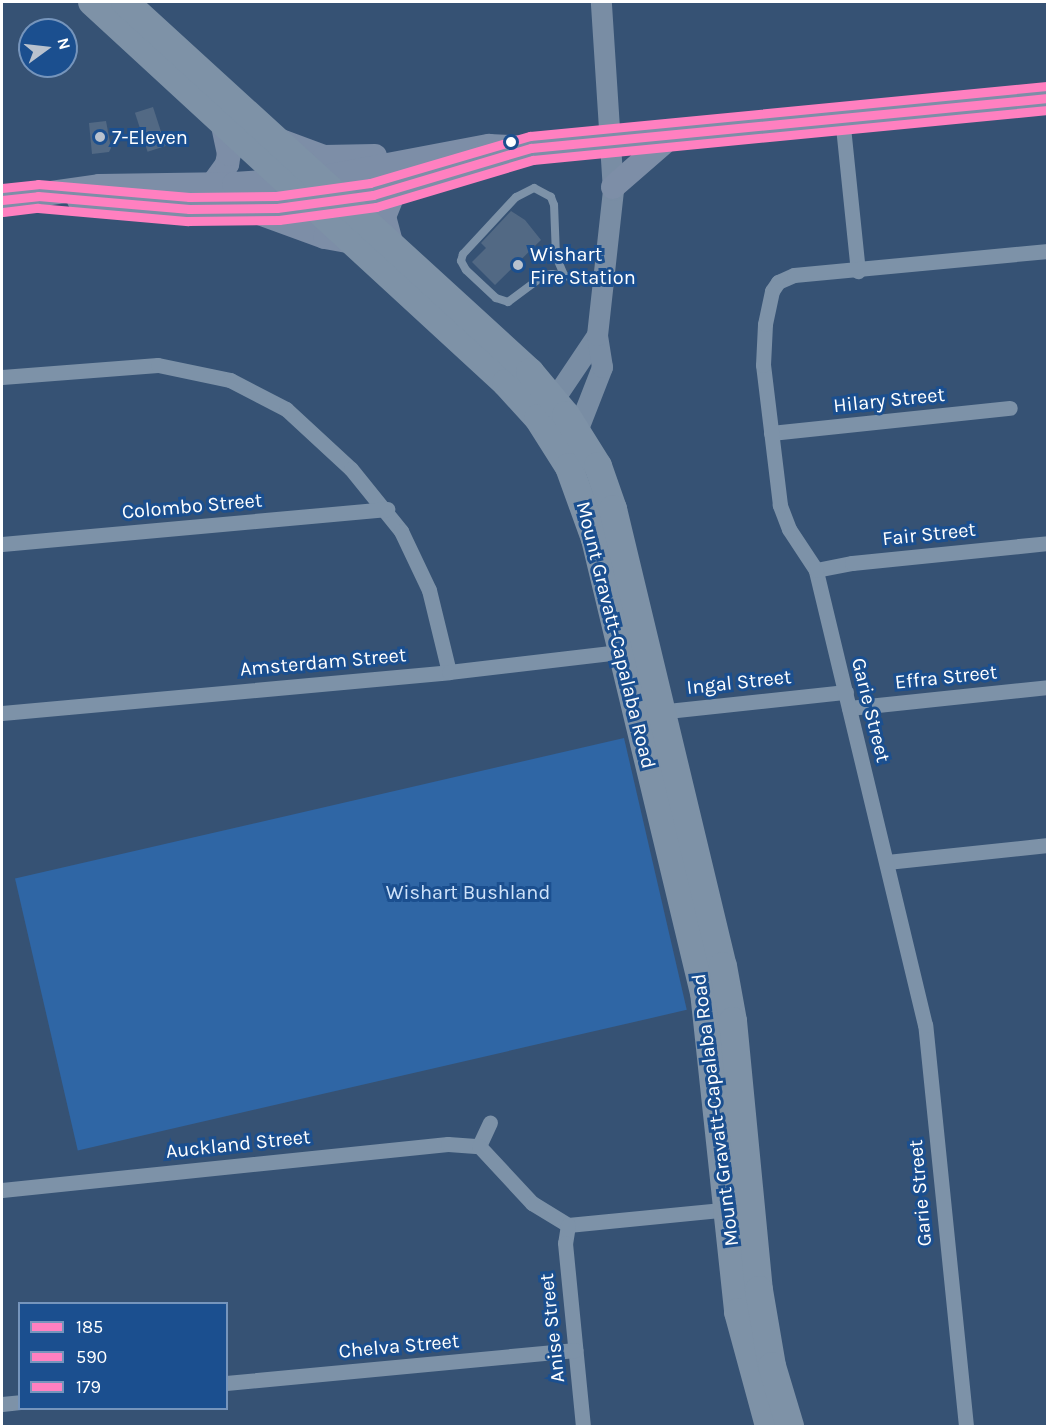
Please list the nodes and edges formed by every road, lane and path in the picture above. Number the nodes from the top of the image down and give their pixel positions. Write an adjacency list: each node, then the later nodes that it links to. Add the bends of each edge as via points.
1 (92, 2): 6 (highway, Mount Gravatt-Capalaba Road)
2 (125, 2): 8 (highway, Mount Gravatt-Capalaba Road)
3 (601, 2): 9 (main road)
4 (1047, 98): 5 (main road)
5 (842, 117): 7 (main road); 24 (street)
6 (222, 121): 12 (highway, Mount Gravatt-Capalaba Road); 13 (main road, via 229,154 227,164)
7 (675, 133): 9 (main road); 14 (main road)
8 (273, 138): 11 (main road, via 335,158); 16 (highway, Mount Gravatt-Capalaba Road)
9 (612, 139): 10 (main road); 14 (main road)
10 (531, 148): 11 (main road, via 489,146); 15 (main road)
11 (420, 157): 16 (main road)
12 (287, 181): 13 (main road); 16 (highway, Mount Gravatt-Capalaba Road)
13 (212, 184): 17 (main road, via 99,186)
14 (614, 187): 26 (main road)
15 (395, 189): 19 (main road); 22 (main road, via 384,217)
16 (316, 191): 19 (highway, Mount Gravatt-Capalaba Road); 20 (main road); 21 (highway, Mount Gravatt-Capalaba Road)
17 (38, 196): 18 (main road); 20 (main road, via 189,209)
18 (2, 200)
19 (342, 200): 22 (highway, Mount Gravatt-Capalaba Road)
20 (253, 210): 21 (main road, via 325,237)
21 (353, 242): 32 (highway, Mount Gravatt-Capalaba Road)
22 (392, 246): 29 (highway, Mount Gravatt-Capalaba Road)
23 (1047, 251): 24 (street, Garie Street)
24 (858, 271): 31 (street, Garie Street, via 794,275 778,282 772,291 763,365)
25 (564, 274): 25 (lane, via 556,256 556,217 551,197 534,188 526,190 470,246 462,261 466,270 496,298 508,302 543,276); 26 (lane)
26 (603, 282): 27 (main road)
27 (597, 336): 29 (main road); 32 (main road, via 600,378)
28 (2, 376): 33 (street, via 120,364 158,365 230,380 259,392 301,421)
29 (554, 399): 32 (highway, Mount Gravatt-Capalaba Road)
30 (1010, 408): 31 (street, Hilary Street)
31 (771, 433): 36 (street, Garie Street, via 780,505 789,529)
32 (565, 435): 37 (highway, Mount Gravatt-Capalaba Road, via 590,522)
33 (387, 509): 35 (street, Colombo Street); 38 (street, via 418,561)
34 (1047, 543): 36 (street, Fair Street)
35 (2, 544)
36 (816, 570): 40 (street, Garie Street)
37 (635, 649): 38 (street, Amsterdam Street); 43 (highway, Mount Gravatt-Capalaba Road)
38 (449, 672): 42 (street, Amsterdam Street)
39 (1047, 687): 41 (street, Effra Street)
40 (846, 692): 41 (street, Garie Street); 43 (street, Ingal Street)
41 (849, 708): 45 (street, Garie Street)
42 (2, 713)
43 (650, 713): 49 (highway, Mount Gravatt-Capalaba Road, via 733,1021)
44 (1047, 844): 45 (street)
45 (887, 862): 58 (street, Garie Street, via 925,1025)
46 (490, 1122): 47 (street)
47 (479, 1146): 48 (street, Auckland Street, via 448,1144); 50 (street, via 532,1203)
48 (2, 1190)
49 (739, 1209): 50 (street); 56 (highway, Mount Gravatt-Capalaba Road, via 743,1338); 57 (highway, Mount Gravatt-Capalaba Road)
50 (568, 1225): 51 (street, Anise Street, via 565,1243)
51 (575, 1350): 52 (street, Chelva Street); 55 (street, Anise Street)
52 (228, 1383)
53 (18, 1402): 54 (street)
54 (2, 1404)
55 (583, 1426)
56 (769, 1426)
57 (790, 1426)
58 (966, 1426)

